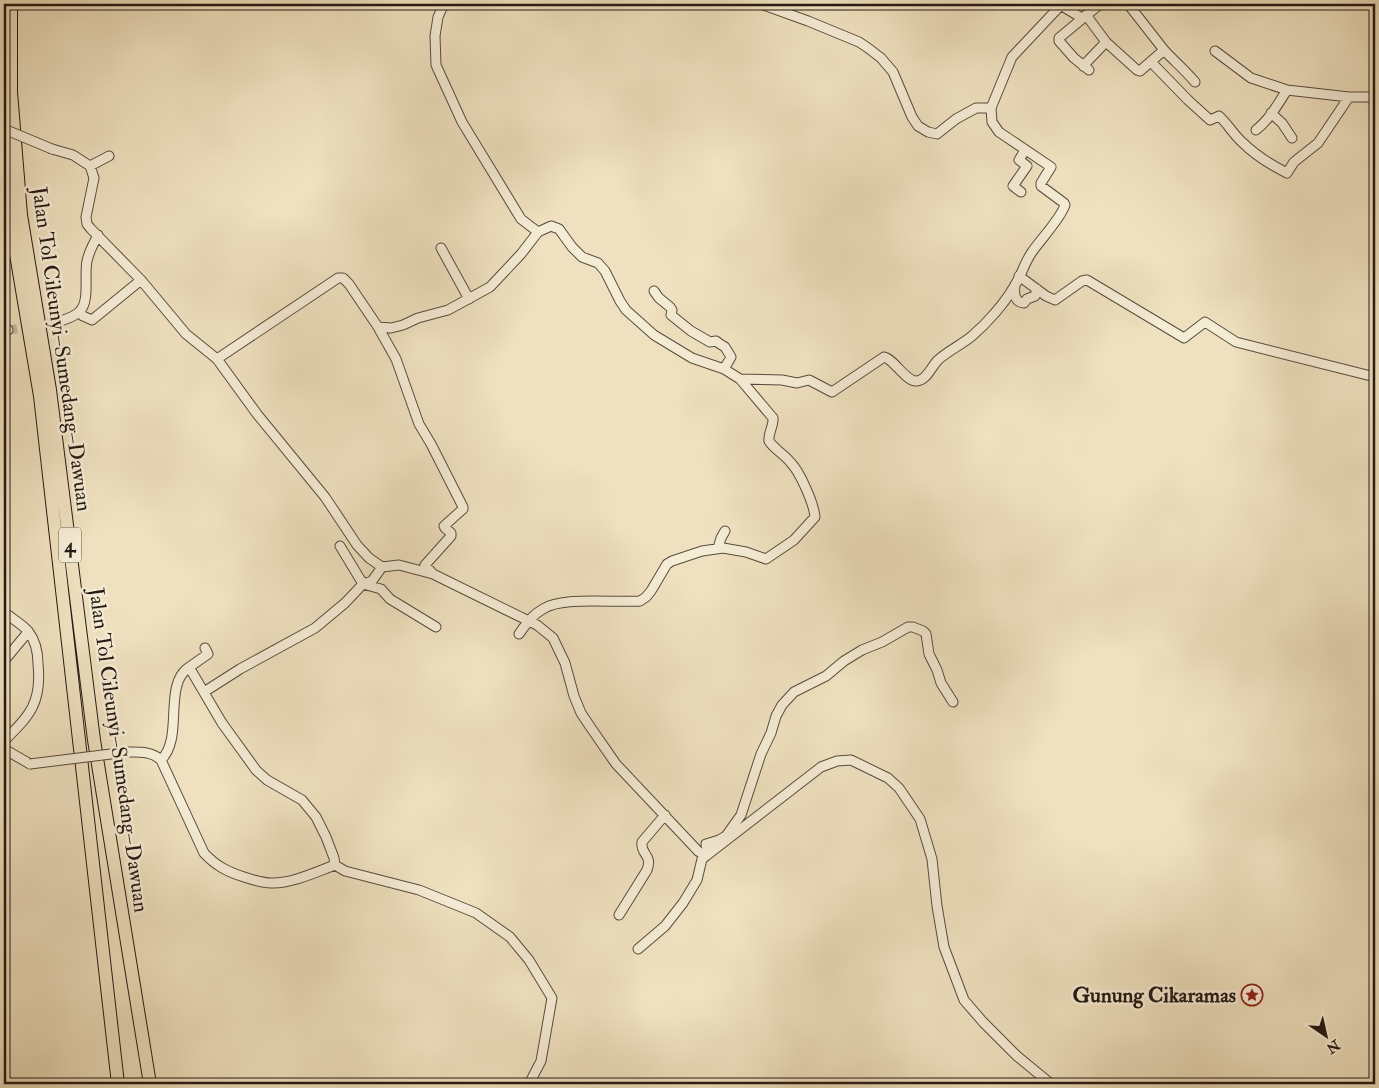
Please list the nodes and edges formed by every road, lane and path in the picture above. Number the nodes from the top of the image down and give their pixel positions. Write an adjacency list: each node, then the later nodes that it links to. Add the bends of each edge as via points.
1 (11, 4): 65 (highway, Jalan Tol Cileunyi–Sumedang–Dawuan / 4, via 11,92 21,214 50,390 94,740)
2 (446, 4): 25 (street, via 438,17 436,65 462,122 521,219)
3 (761, 4): 15 (street, via 851,38 868,48 893,72 912,117 928,132 937,134 976,108)
4 (1100, 4): 6 (street)
5 (1128, 4): 8 (street)
6 (1084, 16): 7 (street); 7 (street, via 1059,41 1086,68); 15 (street, via 1061,5 1012,57)
7 (1106, 42): 10 (street, via 1137,70)
8 (1164, 50): 10 (street); 11 (street)
9 (1215, 51): 12 (street, via 1251,78)
10 (1151, 62): 14 (street, via 1210,120 1219,116 1242,142 1287,173 1294,162 1318,143)
11 (1195, 82)
12 (1287, 90): 14 (street); 16 (street)
13 (1375, 97): 14 (street)
14 (1349, 98)
15 (991, 108): 20 (street, via 992,122 998,132)
16 (1271, 113): 18 (street); 19 (street)
17 (4, 129): 23 (street, bridge, via 73,155)
18 (1256, 130)
19 (1292, 138)
20 (1026, 150): 24 (street, via 1019,160 1026,166 1013,186); 28 (street, via 1051,167 1041,186 1065,205 1025,263)
21 (4, 154): 64 (highway, Jalan Tol Cileunyi–Sumedang–Dawuan / 4, via 10,219 40,396)
22 (109, 156): 23 (street)
23 (90, 166): 26 (street, via 94,178 86,217)
24 (1021, 192)
25 (538, 232): 32 (street, via 490,287); 37 (street, via 556,227 582,257 598,263 626,310 654,335 692,358)
26 (98, 235): 29 (street); 33 (street, via 86,263 86,290)
27 (441, 248): 32 (street)
28 (1018, 279): 30 (street); 30 (street, via 1015,296 1021,303 1035,296); 39 (street, via 994,314 972,336 944,355 924,378 916,381 886,357 832,392 809,380)
29 (141, 280): 33 (street, via 92,320); 36 (street, via 186,334)
30 (1037, 289): 38 (street, via 1055,300 1087,280 1184,338 1205,322 1236,342)
31 (654, 291): 37 (street, via 681,324 710,342 716,341 725,347 731,357)
32 (469, 299): 35 (street, via 448,310 403,325)
33 (80, 312): 34 (street)
34 (55, 323)
35 (378, 327): 36 (street, via 349,284 338,278); 44 (street, via 396,358 419,424 463,507 444,526 451,536 425,565)
36 (217, 359): 43 (street, via 325,497 358,546)
37 (724, 369): 39 (street)
38 (1375, 377)
39 (740, 379): 42 (street, via 773,418 769,441 800,475 815,517 794,540 766,559)
40 (725, 531): 42 (street)
41 (340, 546): 45 (street)
42 (718, 548): 47 (street, via 667,564 651,591 640,601 559,602)
43 (382, 567): 44 (street, via 399,565); 45 (street, via 372,581)
44 (433, 574): 47 (street)
45 (363, 584): 48 (street, via 381,589 390,599); 54 (street, via 315,628)
46 (4, 612): 49 (street)
47 (528, 620): 50 (street); 59 (street, via 553,638 581,713 616,764)
48 (436, 627)
49 (28, 632): 52 (street); 56 (street, via 37,652 40,680 36,701)
50 (519, 634)
51 (205, 648): 53 (street, via 208,654)
52 (4, 661)
53 (188, 668): 54 (street); 58 (street, via 177,687 171,741)
54 (204, 692): 61 (street, via 256,770 302,800 316,817)
55 (953, 702): 60 (street, via 929,654 926,634 918,628 908,627 862,650 826,676 794,692 776,716 741,815 726,836 706,844)
56 (4, 741)
57 (4, 749): 58 (street, bridge, via 30,764 127,752 146,752)
58 (161, 760): 61 (street, via 204,853 213,863 231,873 271,883 290,881)
59 (665, 816): 60 (street); 62 (street, via 642,842 641,847 650,864)
60 (706, 856): 63 (street, via 683,903); 67 (street, via 822,767 851,760 888,778 899,788 920,819 932,859 944,947 964,1000 1018,1056)
61 (335, 865): 66 (street, via 345,871 418,890 476,913 510,937 529,960 552,998 541,1061)
62 (619, 915)
63 (638, 950)
64 (118, 1084)
65 (150, 1084)
66 (529, 1084)
67 (1051, 1084)

